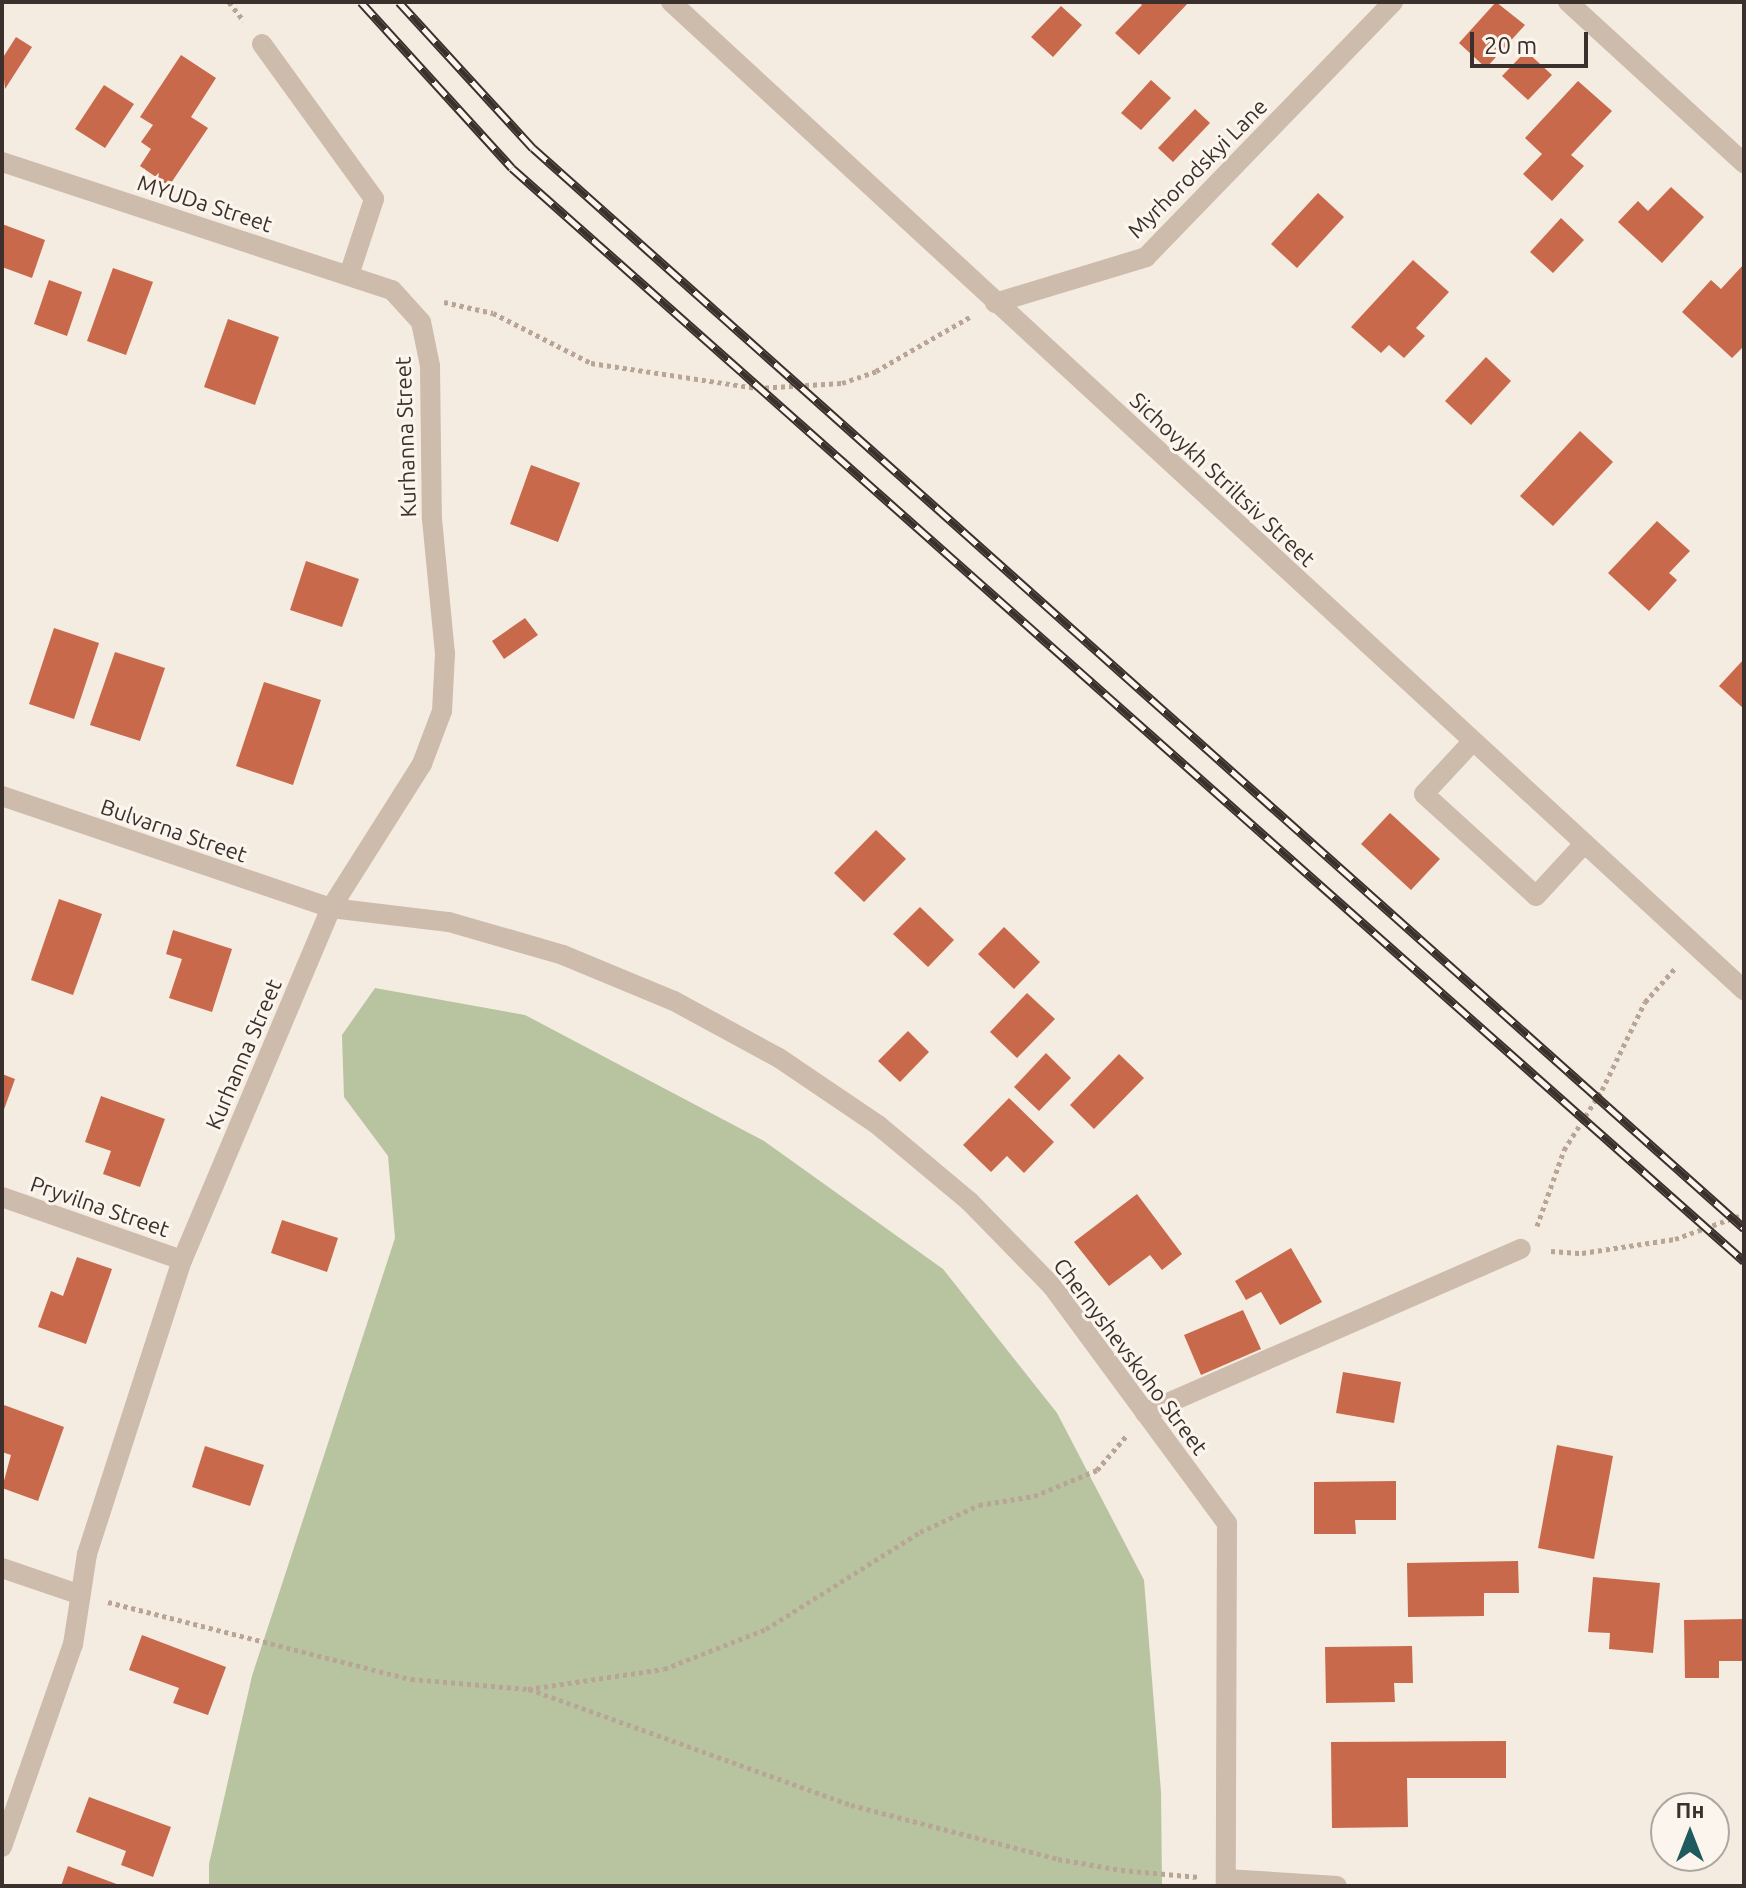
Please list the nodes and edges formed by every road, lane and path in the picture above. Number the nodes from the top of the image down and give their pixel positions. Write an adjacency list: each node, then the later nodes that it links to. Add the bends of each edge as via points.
1 (671, 2): 9 (street, Sichovykh Striltsiv Street)
2 (1393, 2): 9 (street, Myrhorodskyi Lane, via 1146,257)
3 (1568, 2): 6 (street)
4 (262, 44): 7 (street, via 374,199)
5 (2, 162): 7 (street, MYUDa Street)
6 (1744, 163)
7 (349, 275): 8 (street, MYUDa Street)
8 (392, 290): 9 (path, via 493,313 591,363 757,388 842,383 876,371); 13 (street, Kurhanna Street, via 421,322 430,366 432,519 445,654 442,711 422,764)
9 (995, 303): 10 (street, Sichovykh Striltsiv Street)
10 (1473, 741): 12 (street, Sichovykh Striltsiv Street); 12 (street, via 1424,794 1536,896)
11 (2, 796): 13 (street, Bulvarna Street)
12 (1584, 844): 14 (street, Sichovykh Striltsiv Street)
13 (331, 908): 19 (street, Kurhanna Street); 20 (street, Chernyshevskoho Street, via 449,922 563,955 674,1001 779,1058 878,1125 969,1201 1052,1286)
14 (1694, 945): 15 (street, Sichovykh Striltsiv Street); 18 (path, via 1645,1002 1602,1090 1564,1150 1542,1218)
15 (1744, 990)
16 (2, 1197): 19 (street, Pryvilna Street)
17 (1744, 1214): 18 (path, via 1675,1239 1582,1253)
18 (1521, 1249): 20 (street)
19 (182, 1260): 22 (street, Kurhanna Street, via 87,1554)
20 (1145, 1413): 23 (path, via 1097,1470 1034,1496 979,1505 932,1527 766,1629 664,1669); 25 (street, Chernyshevskoho Street, via 1227,1523)
21 (2, 1568): 22 (street)
22 (81, 1595): 23 (path, via 411,1679); 24 (street, Kurhanna Street, via 73,1644)
23 (528, 1689): 25 (path, via 851,1805 1058,1859)
24 (2, 1847)
25 (1226, 1883): 26 (street)
26 (1337, 1886)

